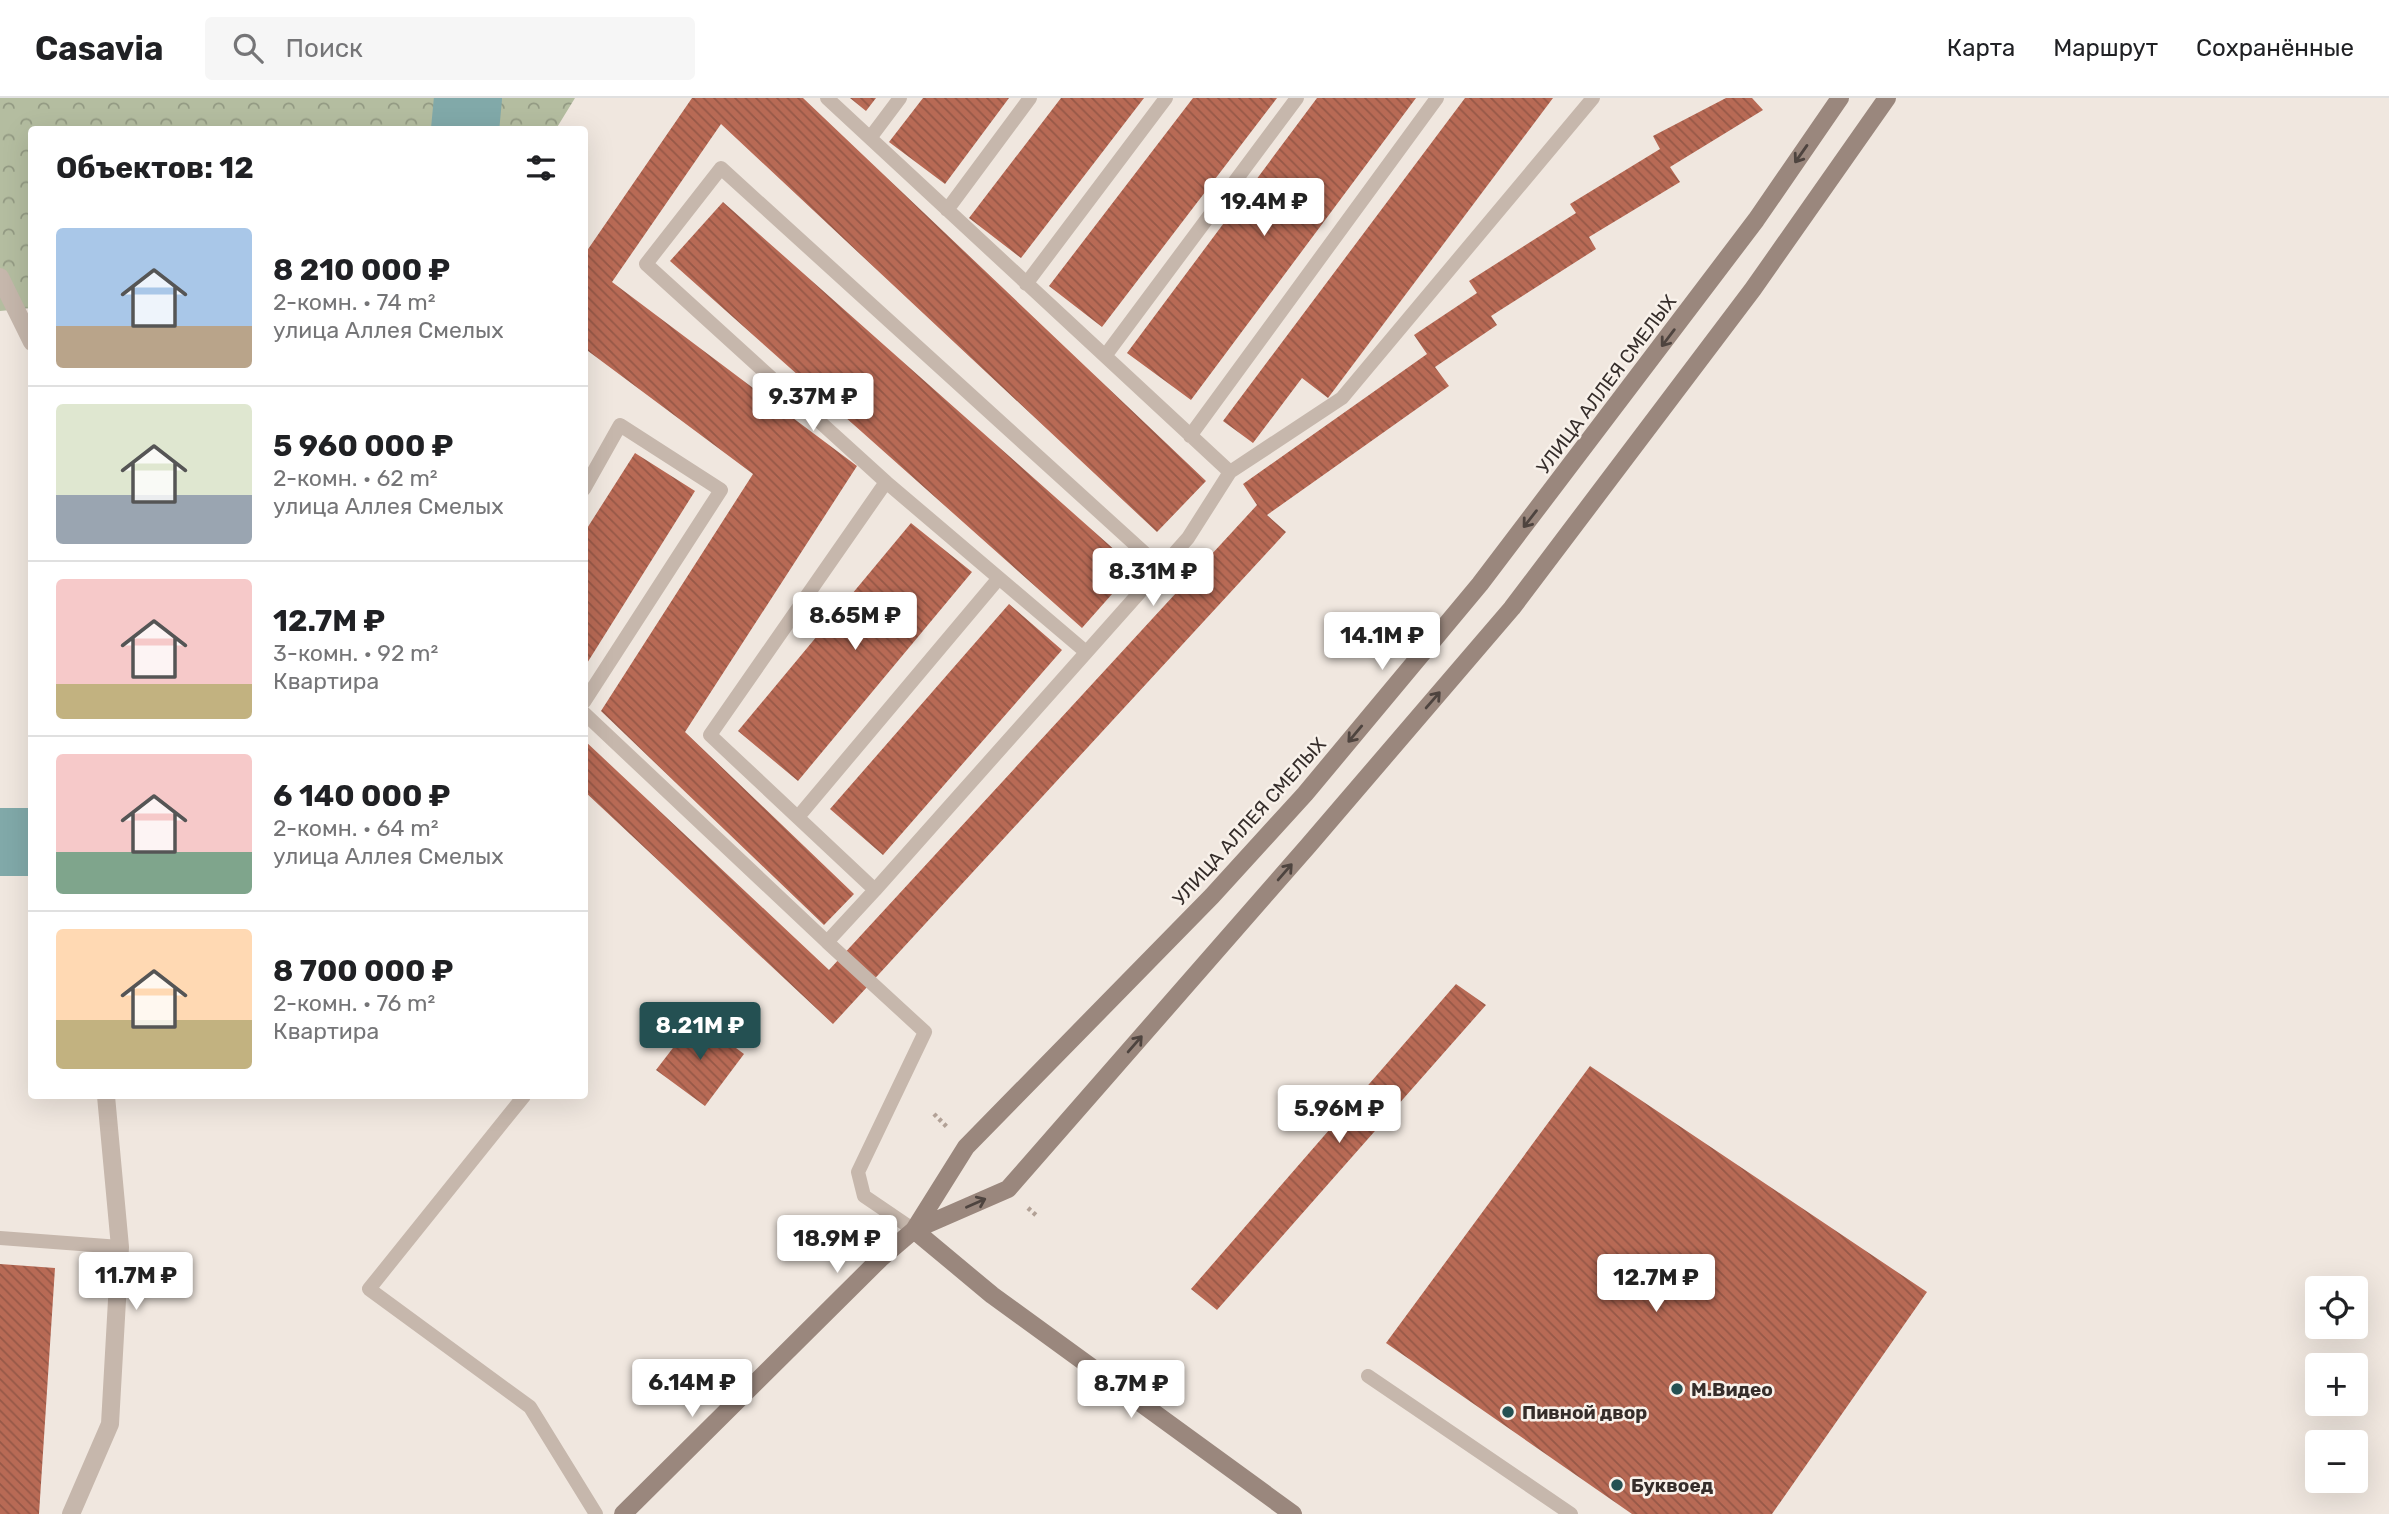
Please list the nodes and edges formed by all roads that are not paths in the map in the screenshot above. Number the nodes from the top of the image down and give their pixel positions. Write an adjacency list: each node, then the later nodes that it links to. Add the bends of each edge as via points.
1 (827, 98): 10 (lane)
2 (900, 98): 10 (lane)
3 (1030, 98): 11 (lane)
4 (1166, 98): 13 (lane)
5 (1297, 98): 15 (lane)
6 (1437, 98): 16 (lane)
7 (1593, 98): 17 (lane, via 1342,398)
8 (1840, 98): 30 (main road, УЛИЦА АЛЛЕЯ СМЕЛЫХ, one-way to 30, via 1748,231 1480,584 1305,794 1212,896 966,1147)
9 (1887, 98): 30 (main road, one-way to 9, via 1008,1189 1308,846 1512,608 1753,289)
10 (870, 138): 11 (lane)
11 (947, 210): 13 (lane)
12 (0, 277): 14 (street)
13 (1026, 284): 15 (lane)
14 (28, 334)
15 (1105, 356): 16 (lane)
16 (1191, 436): 17 (lane)
17 (1230, 472): 20 (lane, via 1188,538)
18 (588, 482): 23 (lane, via 620,425 721,489)
19 (886, 482): 20 (lane, via 646,264 721,168); 21 (lane); 25 (lane, via 710,735)
20 (1160, 568): 22 (lane)
21 (999, 578): 22 (lane); 25 (lane)
22 (1086, 652): 26 (lane)
23 (588, 696)
24 (588, 717): 27 (lane)
25 (798, 817): 26 (lane)
26 (875, 890): 27 (lane)
27 (827, 942): 30 (lane, via 925,1032 858,1172 864,1196)
28 (106, 1099): 32 (street)
29 (522, 1099): 35 (lane, via 369,1289 530,1407)
30 (914, 1230): 36 (main road, УЛИЦА АЛЛЕЯ СМЕЛЫХ); 37 (main road, via 992,1294)
31 (0, 1238): 32 (lane)
32 (120, 1247): 34 (street, via 110,1424)
33 (1368, 1376): 38 (lane)
34 (71, 1514)
35 (596, 1514)
36 (623, 1514)
37 (1293, 1514)
38 (1572, 1514)

